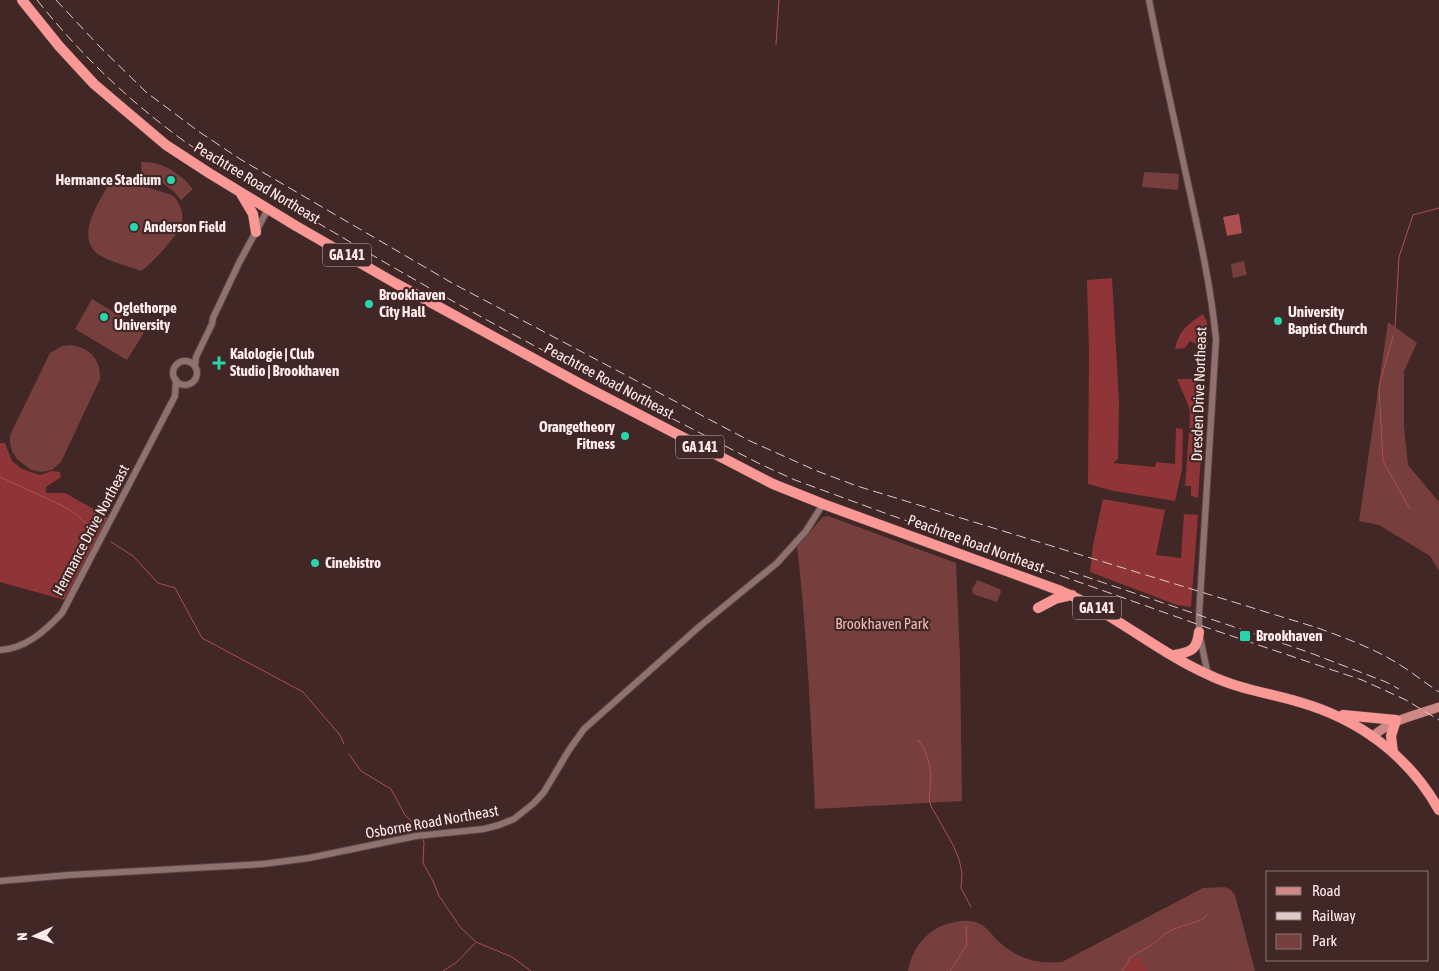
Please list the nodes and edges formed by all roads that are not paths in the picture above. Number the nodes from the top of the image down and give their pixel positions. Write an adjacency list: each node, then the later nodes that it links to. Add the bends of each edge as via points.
1 (22, 0): 3 (highway, Peachtree Road Northeast / GA 141, via 100,90 166,145)
2 (1149, 0): 15 (street, Dresden Drive Northeast, via 1200,240 1216,339)
3 (239, 191): 4 (highway, Peachtree Road Northeast / GA 141); 5 (highway, via 253,214)
4 (268, 209): 5 (street, Hermance Drive Northeast); 12 (highway, Peachtree Road Northeast / GA 141, via 584,386 773,484)
5 (256, 232): 6 (street, Hermance Drive Northeast)
6 (213, 318): 7 (street, Hermance Drive Northeast, via 192,355); 8 (street, Hermance Drive Northeast)
7 (185, 360): 8 (street); 9 (street, Hermance Drive Northeast, via 174,369)
8 (195, 366): 10 (street, Hermance Drive Northeast, via 196,378)
9 (176, 380): 10 (street); 11 (street, Hermance Drive Northeast)
10 (183, 384): 11 (street, Hermance Drive Northeast)
11 (175, 392): 16 (street, Hermance Drive Northeast, via 62,613 34,638)
12 (823, 504): 13 (highway, Peachtree Road Northeast / GA 141); 25 (street, Osborne Road Northeast, via 806,531 777,563 584,729 544,792 514,819 484,829 416,836 263,864)
13 (1072, 595): 14 (highway); 17 (highway, Peachtree Road Northeast / GA 141)
14 (1038, 608)
15 (1199, 632): 17 (highway, via 1193,650); 18 (street, Dresden Drive Northeast)
16 (0, 650)
17 (1174, 655): 18 (highway, Peachtree Road Northeast / GA 141)
18 (1208, 675): 20 (highway, Peachtree Road Northeast / GA 141)
19 (1439, 707): 21 (main road)
20 (1332, 713): 21 (highway); 22 (highway, Peachtree Road Northeast / GA 141, via 1353,722)
21 (1396, 720): 22 (main road); 23 (highway, via 1391,736)
22 (1372, 737): 23 (highway, Peachtree Road Northeast / GA 141)
23 (1393, 752): 24 (highway, Peachtree Road Northeast / GA 141, via 1424,785)
24 (1439, 810)
25 (0, 881)

